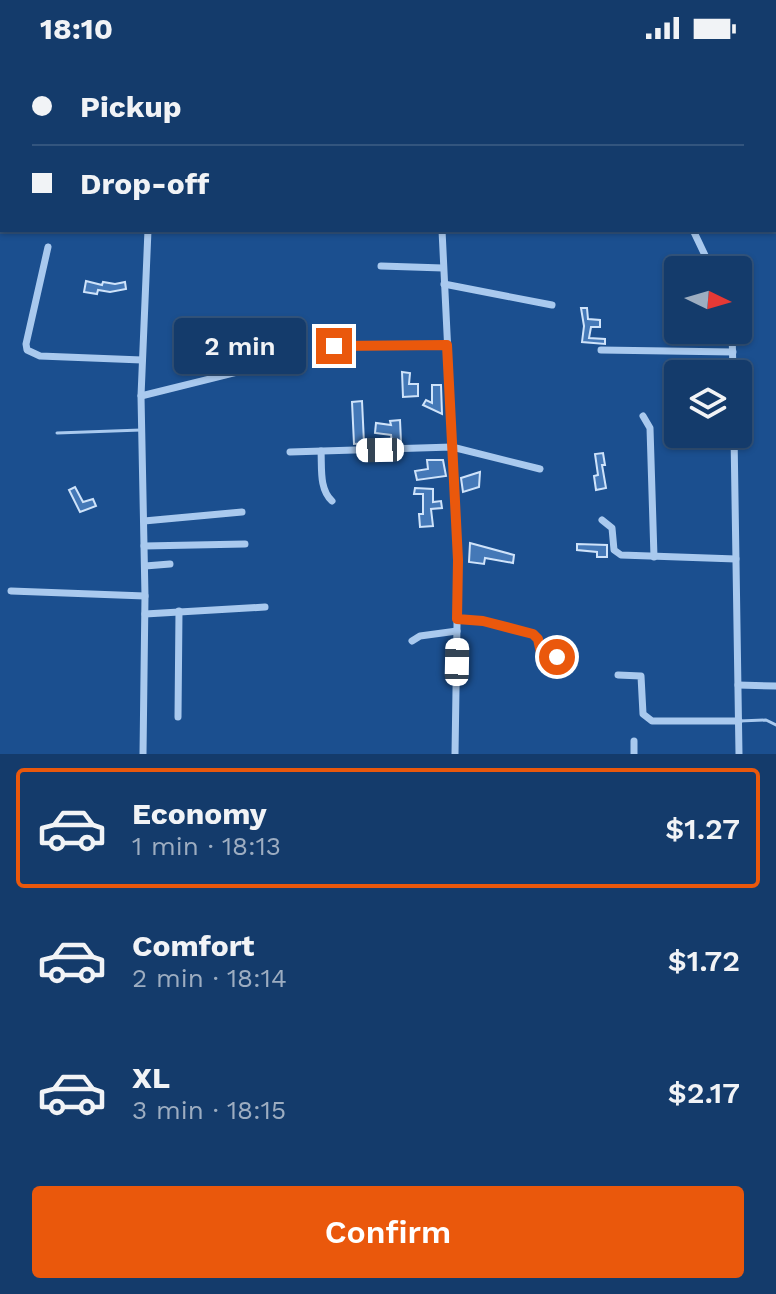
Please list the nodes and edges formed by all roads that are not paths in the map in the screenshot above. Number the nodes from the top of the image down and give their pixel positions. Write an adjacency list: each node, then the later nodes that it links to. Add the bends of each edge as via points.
1 (148, 232): 15 (street)
2 (442, 232): 7 (street)
3 (694, 232): 5 (street)
4 (48, 247): 15 (street, via 27,350 40,356)
5 (705, 256)
6 (381, 266): 7 (street)
7 (443, 268): 8 (street)
8 (444, 284): 9 (street); 11 (street)
9 (552, 305)
10 (733, 344): 14 (street)
11 (447, 345): 12 (street); 22 (street)
12 (334, 346)
13 (601, 350): 14 (street)
14 (733, 352): 16 (street)
15 (142, 360): 18 (street)
16 (733, 360)
17 (258, 367): 18 (street)
18 (141, 396): 20 (street)
19 (643, 416): 33 (street, via 650,428)
20 (141, 430): 21 (lane); 30 (street)
21 (57, 433)
22 (452, 447): 24 (street); 26 (street); 42 (street)
23 (734, 448): 34 (street)
24 (321, 451): 25 (street); 27 (street, via 324,492)
25 (290, 452)
26 (540, 469)
27 (332, 501)
28 (242, 512): 30 (street)
29 (602, 520): 33 (street, via 612,528 618,553)
30 (144, 521): 32 (street)
31 (245, 544): 32 (street)
32 (144, 546): 36 (street)
33 (654, 557): 34 (street)
34 (736, 559): 47 (street)
35 (170, 564): 36 (street)
36 (145, 566): 38 (street)
37 (11, 591): 38 (street)
38 (145, 596): 41 (street)
39 (265, 607): 40 (street)
40 (179, 611): 41 (street); 49 (street)
41 (145, 614): 53 (street)
42 (457, 619): 43 (street); 45 (street, via 533,634 541,653)
43 (457, 631): 44 (street); 54 (street)
44 (412, 641)
45 (560, 659)
46 (618, 675): 50 (street, via 641,676 643,714 652,721)
47 (738, 685): 48 (street); 50 (street)
48 (776, 686)
49 (178, 717)
50 (739, 721): 51 (lane); 56 (street)
51 (776, 725)
52 (634, 741): 55 (street)
53 (143, 754)
54 (455, 754)
55 (634, 754)
56 (739, 754)

